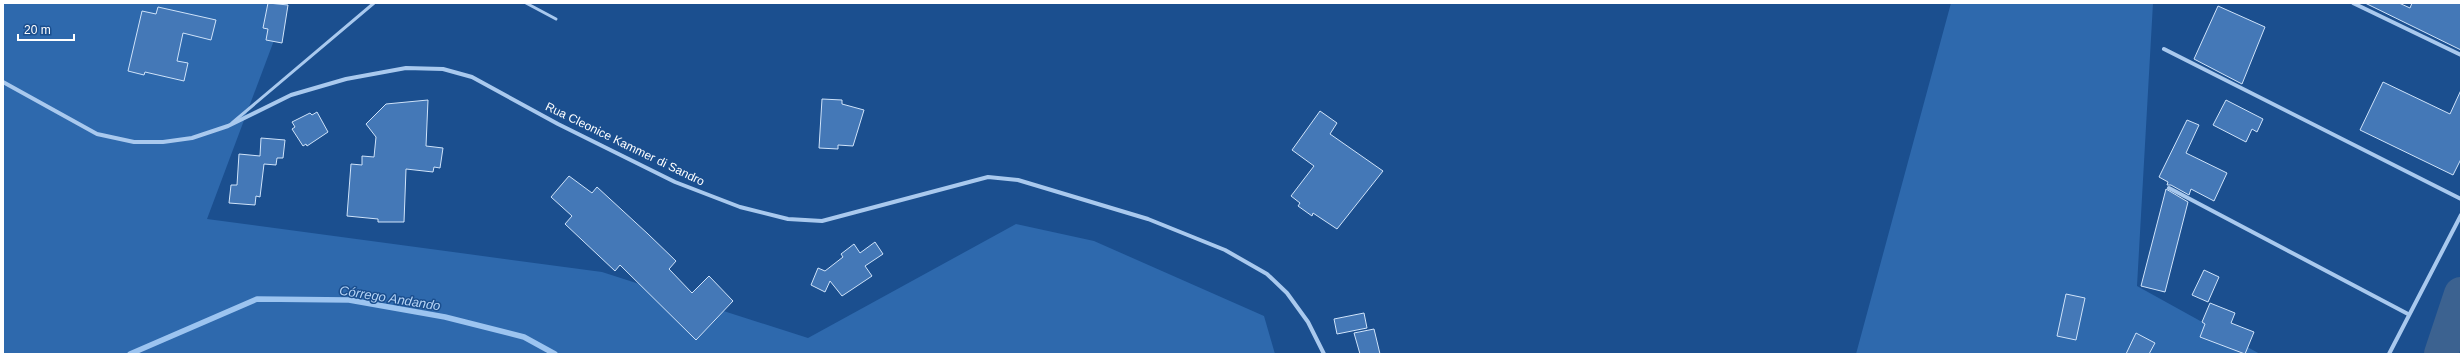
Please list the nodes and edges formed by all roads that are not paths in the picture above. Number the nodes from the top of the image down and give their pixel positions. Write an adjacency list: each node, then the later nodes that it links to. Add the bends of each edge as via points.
1 (374, 3): 8 (lane)
2 (526, 3): 4 (lane)
3 (2352, 3): 6 (street)
4 (556, 19)
5 (2164, 49): 10 (street)
6 (2461, 55)
7 (3, 82): 8 (street, Rua Cleonice Kammer di Sandro, via 97,134 134,142 192,138)
8 (228, 126): 13 (street, Rua Cleonice Kammer di Sandro, via 291,95 346,79 406,68 443,70 472,77 558,124 675,182 740,207 788,219 822,221 988,177 1018,180 1148,219 1225,250 1267,274 1287,293 1308,322)
9 (2169, 188): 12 (street)
10 (2461, 199)
11 (2461, 215): 12 (street)
12 (2408, 314): 14 (street)
13 (1324, 354)
14 (2389, 354)

